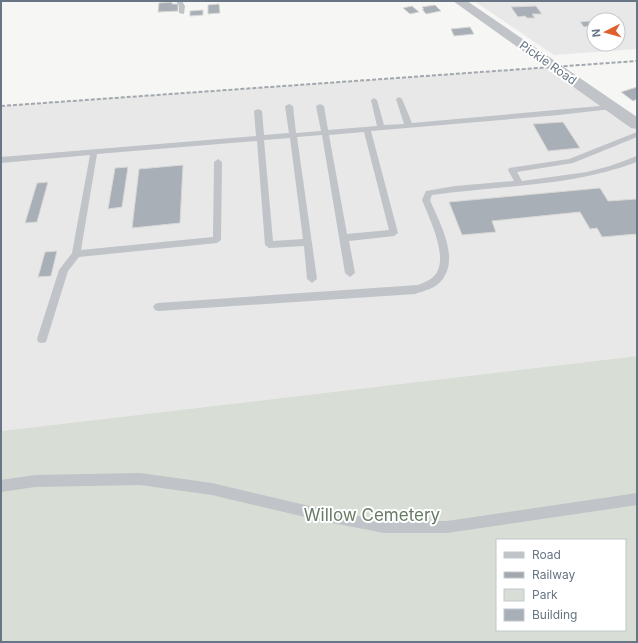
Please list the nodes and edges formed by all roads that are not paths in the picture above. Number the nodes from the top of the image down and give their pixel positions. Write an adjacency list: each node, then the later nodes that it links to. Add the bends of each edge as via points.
1 (179, 1): 3 (lane)
2 (459, 1): 8 (street, Pickle Road)
3 (182, 12)
4 (399, 98): 11 (lane)
5 (374, 100): 12 (lane)
6 (289, 106): 16 (lane)
7 (320, 106): 14 (lane)
8 (611, 107): 10 (street, Pickle Road); 11 (lane)
9 (258, 111): 17 (lane)
10 (637, 124)
11 (409, 126): 12 (lane)
12 (381, 128): 13 (lane)
13 (367, 129): 14 (lane); 25 (lane, via 394,233)
14 (324, 133): 16 (lane); 25 (lane)
15 (637, 134): 21 (lane)
16 (294, 136): 17 (lane); 26 (lane)
17 (259, 138): 18 (lane); 26 (lane, via 269,245)
18 (94, 152): 20 (lane); 27 (lane)
19 (637, 159): 23 (lane)
20 (1, 160)
21 (570, 161): 23 (lane); 24 (lane, via 512,170)
22 (218, 162): 27 (lane, via 217,240)
23 (583, 175): 24 (lane)
24 (519, 183): 30 (lane, via 429,193 426,200 443,245 444,267 440,276 431,284 414,290)
25 (344, 238): 28 (lane)
26 (308, 242): 29 (lane)
27 (76, 254): 31 (lane, via 64,270)
28 (350, 273)
29 (312, 279)
30 (158, 307)
31 (42, 338)
32 (1, 486): 33 (lane, via 35,481 140,478 205,488 384,527 447,527)
33 (637, 499)

